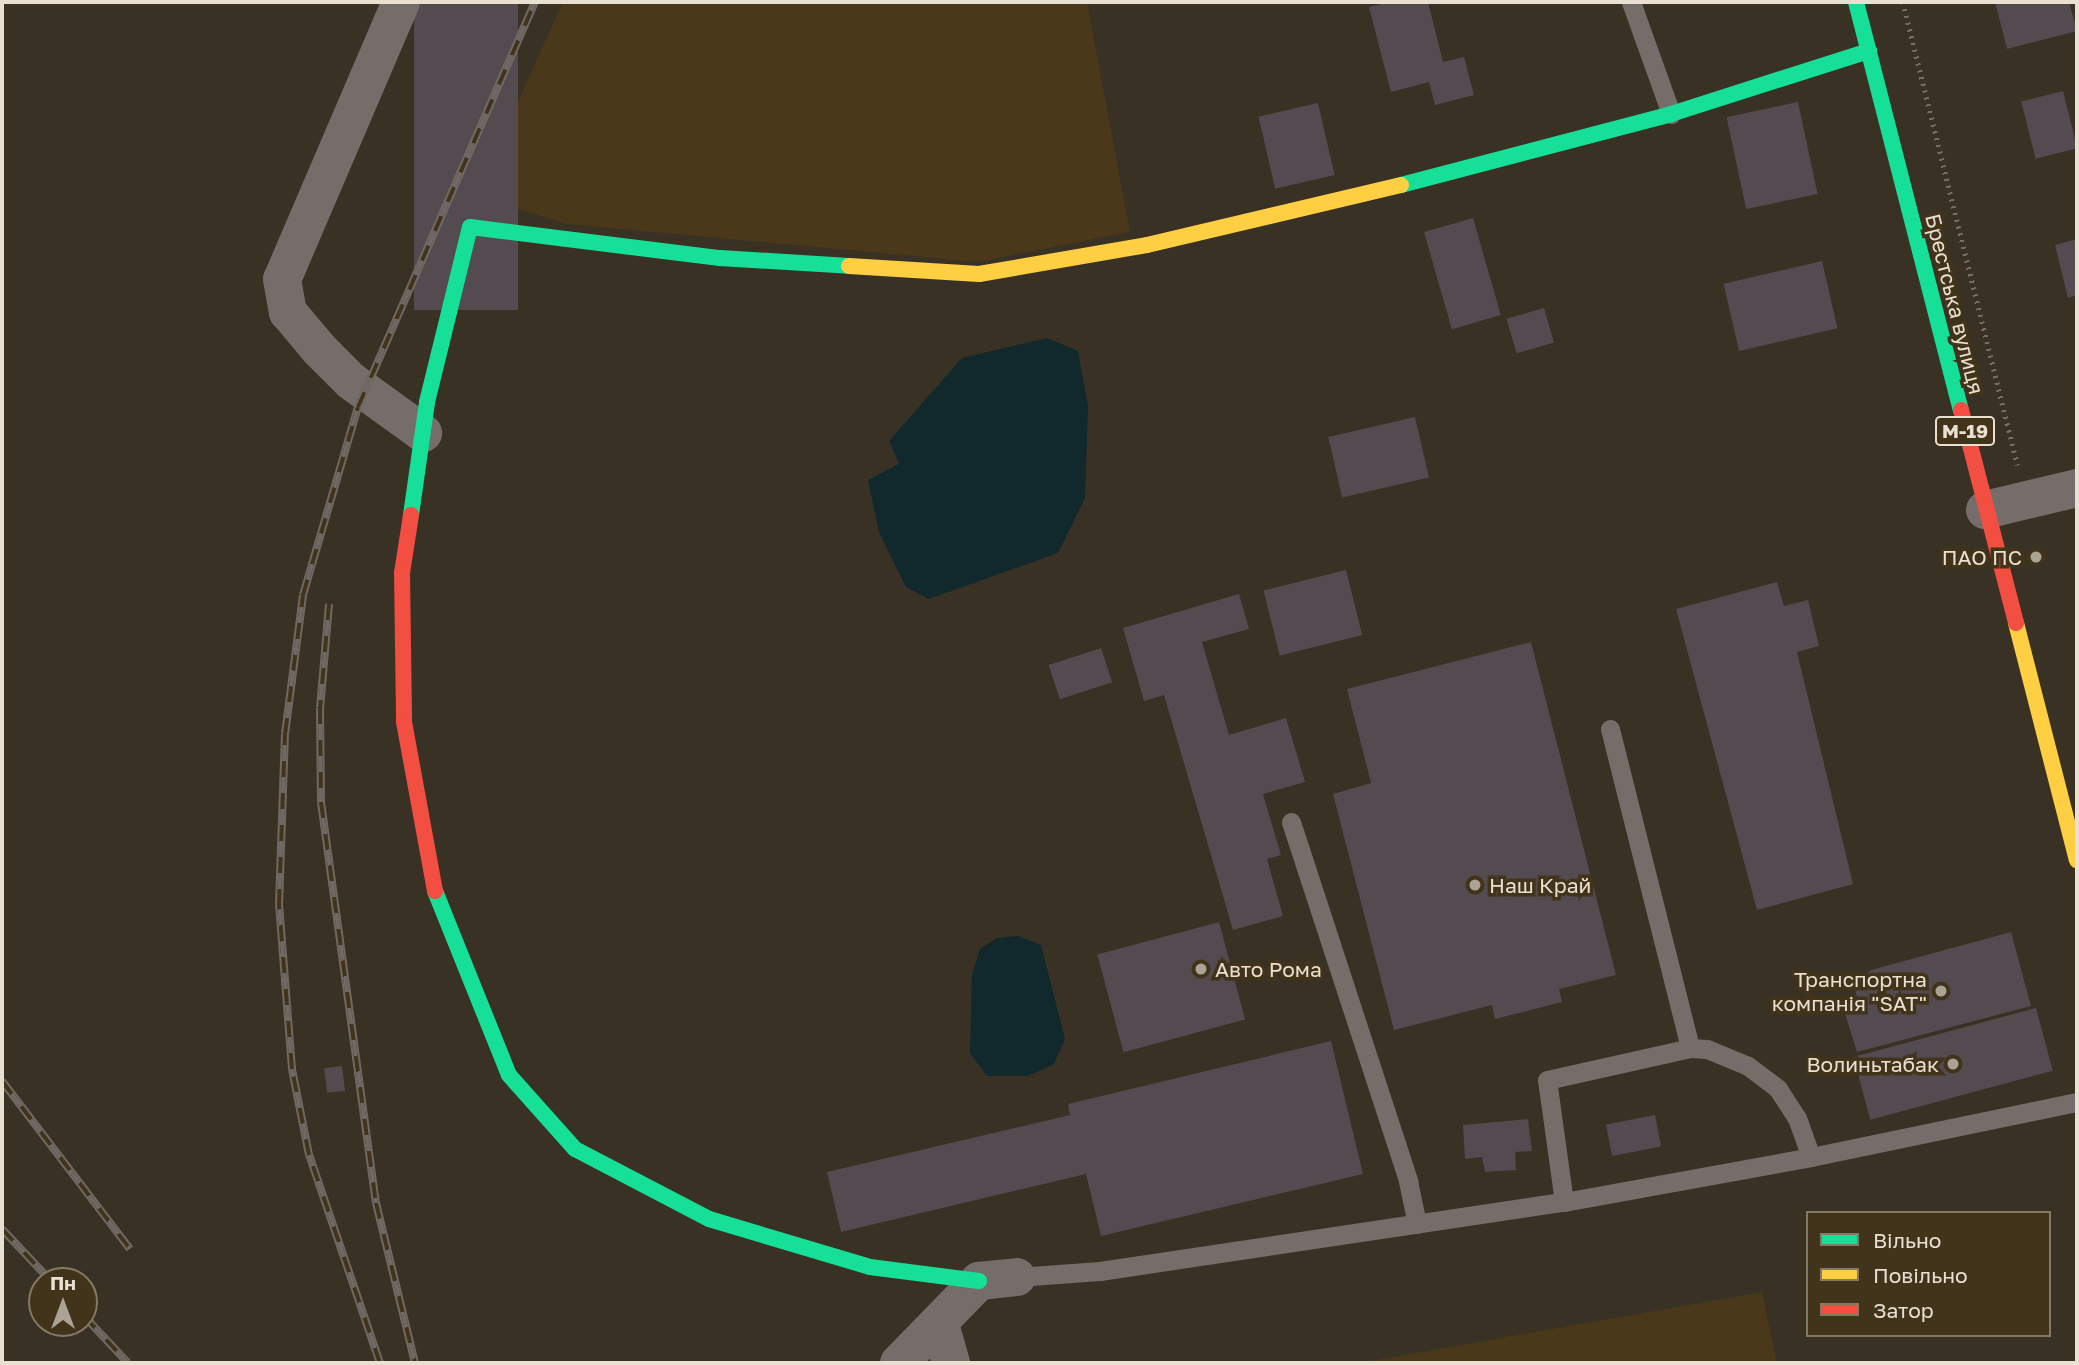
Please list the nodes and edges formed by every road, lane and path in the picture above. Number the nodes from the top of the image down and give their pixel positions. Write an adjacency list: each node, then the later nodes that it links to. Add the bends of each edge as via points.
1 (401, 2): 7 (street, via 282,279 288,312 319,349 351,381)
2 (1631, 2): 6 (lane)
3 (1856, 2): 5 (main road, Брестська вулиця / М-19)
4 (1903, 2): 9 (path)
5 (1869, 51): 6 (main road); 10 (main road, Брестська вулиця / М-19)
6 (1671, 114): 7 (main road, via 1339,201 1147,245 979,274 720,258 470,227)
7 (423, 433): 20 (main road, via 402,573 404,722 433,887 509,1075 575,1149 709,1219 870,1267)
8 (2077, 488): 9 (street)
9 (2026, 500): 10 (street)
10 (1985, 509): 13 (main road, Брестська вулиця / М-19)
11 (1610, 729): 14 (lane)
12 (1291, 822): 18 (lane, via 1408,1181)
13 (2077, 860)
14 (1690, 1048): 16 (lane, via 1707,1049 1748,1066 1778,1089 1797,1118); 17 (lane, via 1547,1080)
15 (2077, 1101): 16 (lane)
16 (1811, 1157): 17 (lane)
17 (1564, 1202): 18 (lane)
18 (1417, 1224): 19 (lane, via 1100,1271)
19 (1017, 1278): 20 (street)
20 (979, 1281): 21 (street)
21 (940, 1324): 22 (street); 23 (street)
22 (899, 1363)
23 (951, 1363)

